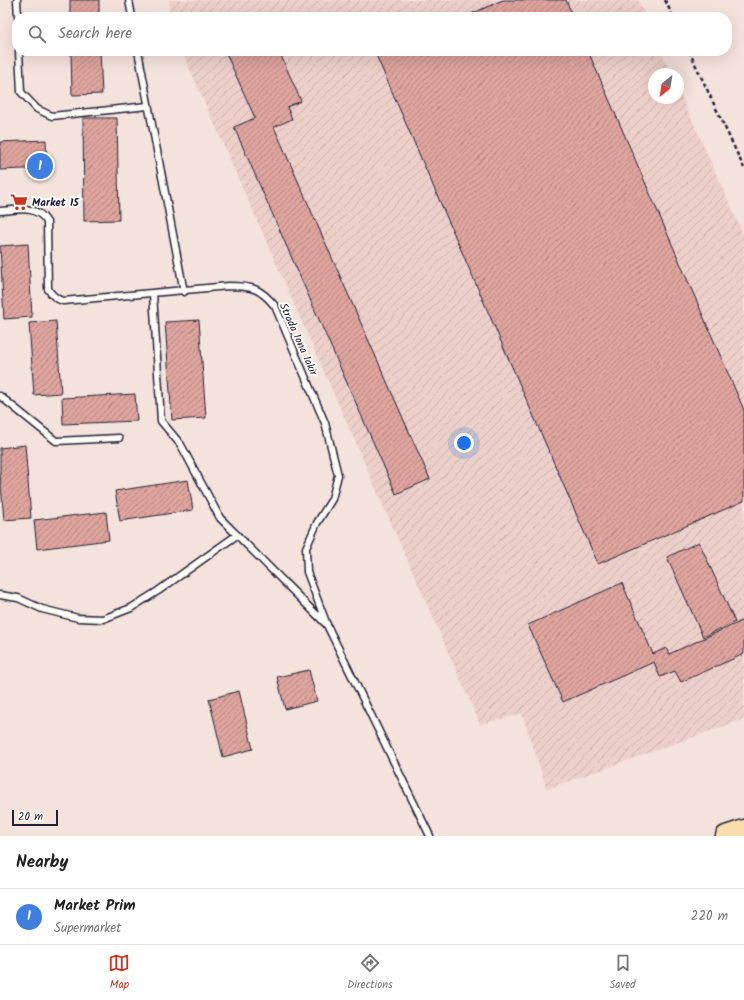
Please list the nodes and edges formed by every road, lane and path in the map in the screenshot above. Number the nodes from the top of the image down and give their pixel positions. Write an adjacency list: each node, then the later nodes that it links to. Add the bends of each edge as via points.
1 (17, 0): 4 (lane)
2 (128, 0): 5 (lane)
3 (665, 0): 6 (path)
4 (18, 12)
5 (131, 12)
6 (671, 12)
7 (19, 56): 10 (lane, via 21,92 37,109 52,116)
8 (139, 56): 10 (lane)
9 (691, 56): 11 (path)
10 (148, 106): 13 (lane)
11 (744, 168)
12 (0, 211): 14 (lane, Strada Iona Iakir, via 31,210 39,212 47,222 48,289 58,299 63,301)
13 (184, 292): 14 (lane, Strada Iona Iakir); 19 (lane, Strada Iona Iakir, via 250,286 264,293 275,306 284,324 324,423 338,475 332,499 317,523 306,548 307,572)
14 (153, 294): 17 (lane, via 161,421 182,444 220,518)
15 (0, 396): 16 (lane, via 56,441)
16 (119, 438)
17 (237, 535): 18 (lane, via 131,608 103,619 78,618 42,609 18,598); 19 (lane)
18 (0, 595)
19 (327, 625): 21 (lane)
20 (744, 830): 22 (main road)
21 (430, 836)
22 (726, 836)

